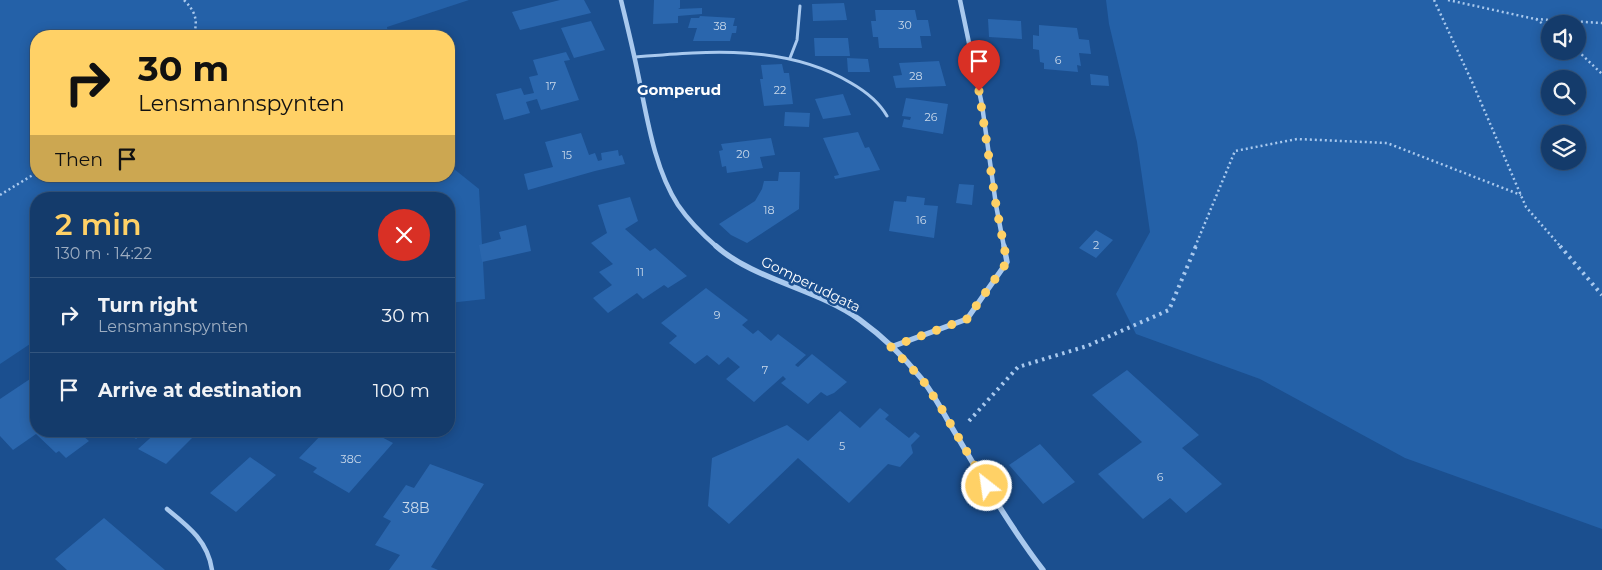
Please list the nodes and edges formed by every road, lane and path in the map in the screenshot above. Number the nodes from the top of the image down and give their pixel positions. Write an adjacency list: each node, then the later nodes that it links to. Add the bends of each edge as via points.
1 (184, 0): 10 (path, via 195,10)
2 (621, 0): 11 (street, Gomperudgata)
3 (960, 0): 20 (street, via 982,105 1007,262 967,319)
4 (1434, 0): 18 (path)
5 (1448, 0): 7 (path)
6 (800, 6): 12 (lane, via 797,40)
7 (1535, 19): 8 (path); 9 (path)
8 (1541, 23)
9 (1602, 23)
10 (196, 30)
11 (635, 57): 12 (lane, via 731,53); 20 (street, Gomperudgata, via 659,164 678,205 700,232 725,254 824,299 860,320)
12 (790, 58): 15 (lane, via 853,83)
13 (1586, 59): 14 (path)
14 (1602, 74)
15 (887, 116)
16 (30, 177): 17 (path)
17 (0, 195)
18 (1521, 196): 19 (path, via 1526,207); 21 (path, via 1387,142 1297,139 1235,151 1169,310 1087,346 1018,367)
19 (1602, 295)
20 (891, 347): 21 (street, Gomperudgata, via 922,379)
21 (957, 434): 24 (street, Gomperudgata, via 1018,537)
22 (167, 509): 23 (lane, via 201,539 212,560)
23 (212, 570)
24 (1043, 570)

